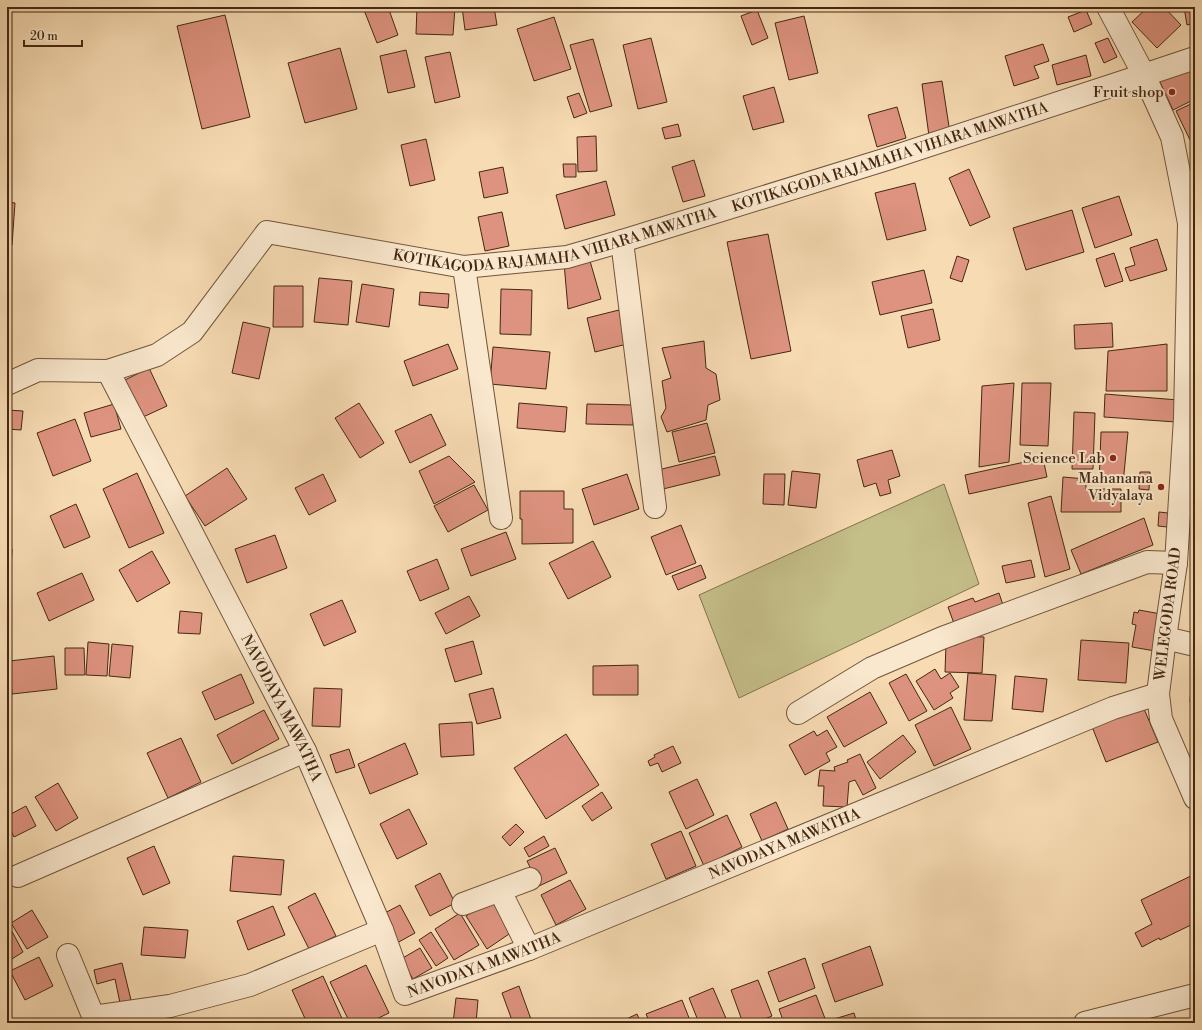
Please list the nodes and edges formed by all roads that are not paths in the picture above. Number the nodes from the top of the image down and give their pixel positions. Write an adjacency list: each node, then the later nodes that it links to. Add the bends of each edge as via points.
1 (1108, 7): 3 (street, WELEGODA ROAD)
2 (1195, 58): 3 (street, KOTIKAGODA RAJAMAHA VIHARA MAWATHA)
3 (1144, 75): 4 (street, KOTIKAGODA RAJAMAHA VIHARA MAWATHA, via 887,159); 6 (street, WELEGODA ROAD, via 1172,137 1189,223)
4 (622, 241): 5 (street, KOTIKAGODA RAJAMAHA VIHARA MAWATHA, via 567,257); 10 (street)
5 (464, 267): 7 (street, KOTIKAGODA RAJAMAHA VIHARA MAWATHA, via 267,232 192,332 157,355); 11 (street)
6 (1191, 343): 9 (street, WELEGODA ROAD)
7 (108, 371): 8 (street, KOTIKAGODA RAJAMAHA VIHARA MAWATHA, via 38,370); 17 (street, NAVODAYA MAWATHA)
8 (7, 384)
9 (1190, 420): 12 (street, WELEGODA ROAD)
10 (654, 507)
11 (501, 518)
12 (1176, 563): 13 (street, WELEGODA ROAD); 16 (street, via 1147,562 942,638 872,668)
13 (1164, 638): 14 (street); 15 (street, WELEGODA ROAD)
14 (1195, 645)
15 (1158, 694): 18 (street, WELEGODA ROAD, via 1161,719); 24 (street, NAVODAYA MAWATHA, via 1113,708)
16 (798, 714)
17 (305, 751): 19 (street); 23 (street, NAVODAYA MAWATHA)
18 (1195, 798)
19 (18, 876)
20 (530, 879): 21 (street)
21 (500, 890): 22 (street); 24 (street)
22 (463, 904)
23 (382, 930): 24 (street, NAVODAYA MAWATHA, via 406,994); 27 (street, via 250,985 170,1006)
24 (529, 949)
25 (68, 955): 27 (street)
26 (1195, 995): 28 (street)
27 (94, 1020)
28 (1085, 1023)

